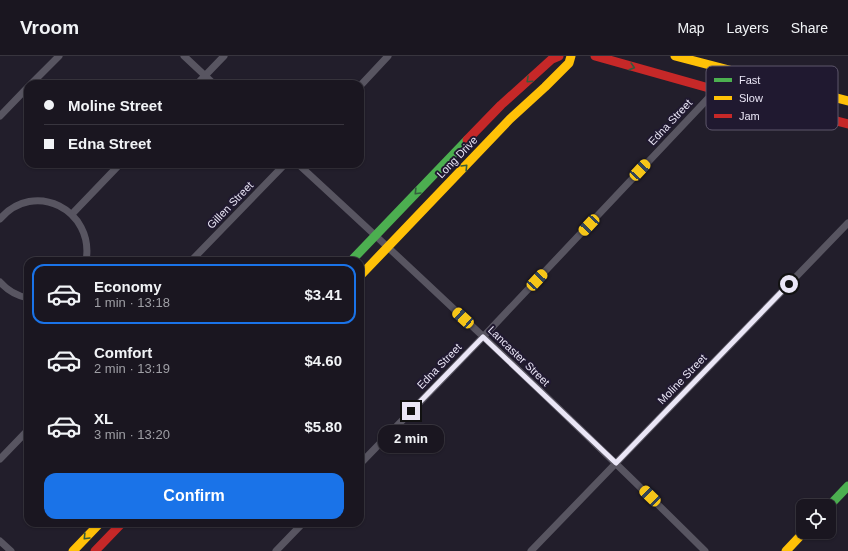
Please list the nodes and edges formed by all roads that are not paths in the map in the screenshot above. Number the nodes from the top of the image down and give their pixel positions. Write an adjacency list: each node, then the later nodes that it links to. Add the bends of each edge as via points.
1 (59, 56): 11 (street)
2 (184, 56): 10 (street)
3 (224, 56): 10 (street)
4 (388, 56): 14 (street)
5 (559, 56): 23 (main road, Long Drive, one-way to 23, via 552,59 501,105)
6 (571, 56): 24 (main road, Long Drive, via 569,63)
7 (595, 56): 15 (main road, one-way to 15)
8 (675, 56): 9 (main road)
9 (712, 66)
10 (205, 75): 12 (street); 13 (street)
11 (35, 80)
12 (201, 80)
13 (210, 80)
14 (364, 82)
15 (706, 87)
16 (24, 91): 20 (street)
17 (838, 98): 18 (main road)
18 (848, 100)
19 (706, 101): 39 (street, Edna Street)
20 (0, 116)
21 (838, 122): 22 (main road)
22 (848, 124)
23 (467, 140): 24 (main road); 31 (main road, Long Drive, one-way to 31)
24 (478, 152): 32 (main road, Long Drive, one-way to 24)
25 (116, 168): 28 (street)
26 (281, 168): 34 (street, Gillen Street)
27 (302, 168): 31 (street, Lancaster Street)
28 (72, 214): 29 (street, via 59,206 36,201 14,207); 33 (street, via 84,233)
29 (1, 217)
30 (848, 223): 43 (street, Moline Street)
31 (376, 236): 32 (street, Lancaster Street); 35 (main road, Long Drive)
32 (388, 247): 36 (main road, Long Drive); 39 (street, Lancaster Street)
33 (86, 257)
34 (195, 257)
35 (355, 257)
36 (364, 272)
37 (1, 286): 38 (street)
38 (24, 297)
39 (483, 337): 42 (street, Edna Street); 43 (street, Lancaster Street)
40 (24, 434): 41 (street)
41 (0, 459)
42 (364, 460)
43 (616, 463): 57 (street, Moline Street); 58 (street, Lancaster Street)
44 (848, 486): 45 (main road)
45 (836, 499)
46 (97, 527): 54 (main road, one-way to 54)
47 (106, 527): 50 (main road)
48 (118, 527): 50 (main road)
49 (299, 527): 56 (street)
50 (113, 533): 55 (main road)
51 (797, 539): 59 (main road)
52 (0, 541): 53 (street)
53 (11, 551)
54 (73, 551)
55 (96, 551)
56 (276, 551)
57 (531, 551)
58 (705, 551)
59 (786, 551)

